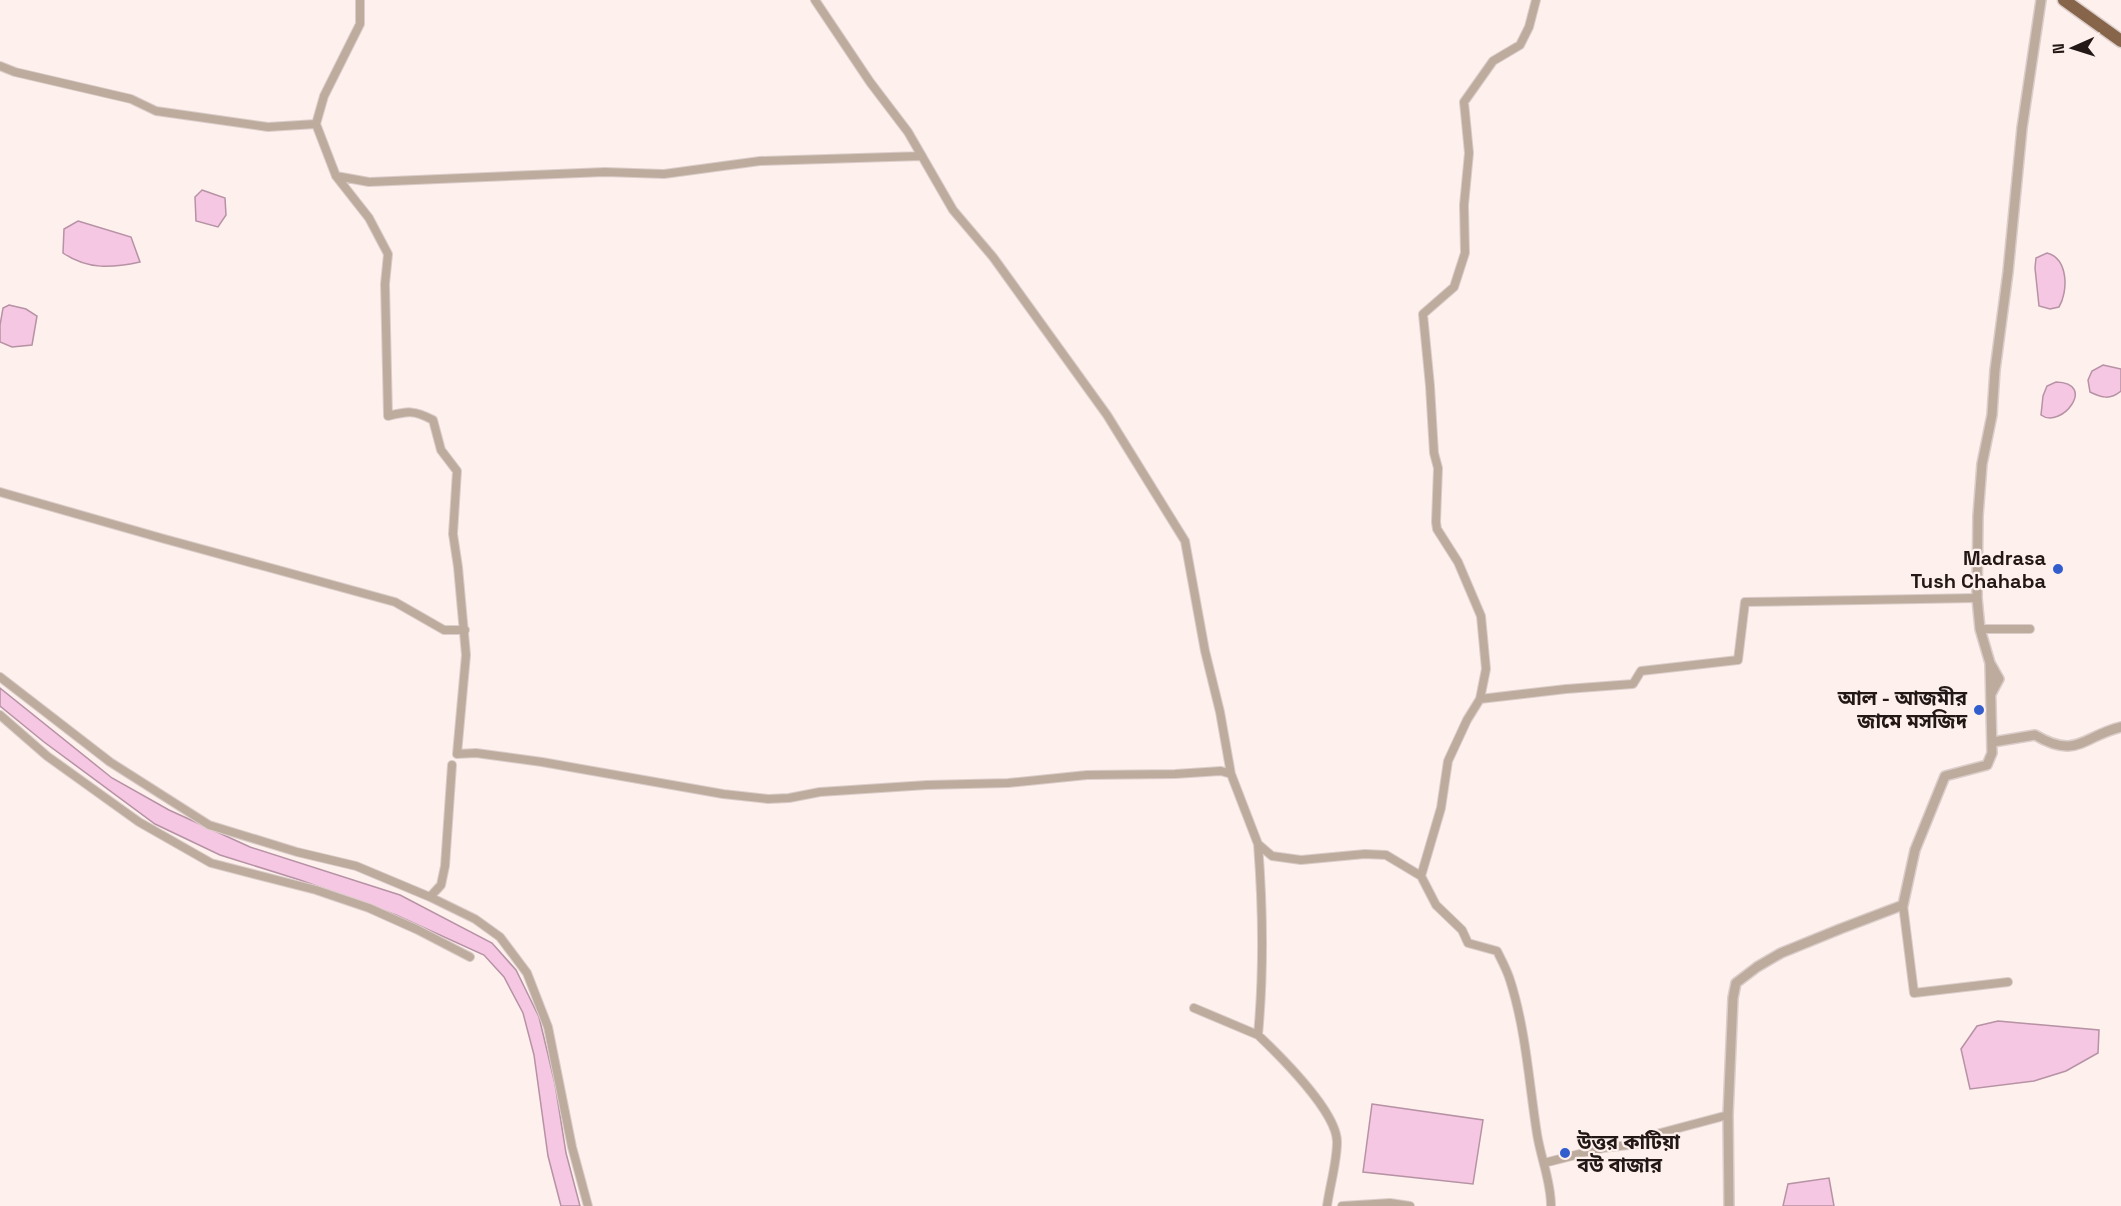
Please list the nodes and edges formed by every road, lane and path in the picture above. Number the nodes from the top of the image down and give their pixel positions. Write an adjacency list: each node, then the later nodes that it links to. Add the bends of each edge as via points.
1 (360, 0): 8 (street, via 360,24 324,96)
2 (815, 0): 9 (street)
3 (1536, 0): 17 (street, via 1520,45 1493,61 1464,102 1469,153 1465,253 1454,287 1423,314 1438,468 1437,529 1458,562 1481,616 1486,669)
4 (2041, 0): 12 (street, via 2022,128 1992,415 1982,464)
5 (2064, 0): 6 (highway)
6 (2121, 41)
7 (0, 66): 8 (street, via 131,99 156,111 268,127)
8 (316, 124): 10 (street)
9 (922, 156): 10 (street, via 760,161 664,174 605,172 369,182); 22 (street, via 953,210 993,257 1107,415 1185,541)
10 (336, 176): 15 (street, via 369,218 388,254 388,416 419,412 433,420 441,450 457,471 453,534)
11 (0, 492): 15 (street, via 395,602 444,630)
12 (1977, 598): 14 (street); 17 (street, via 1745,602 1738,660 1641,671 1633,684)
13 (2031, 628): 14 (street)
14 (1980, 629): 20 (street, via 1989,663)
15 (465, 630): 22 (street, via 457,754 542,762 768,799 820,792 1087,775 1221,771)
16 (0, 677): 25 (street, via 110,762 209,825 356,866)
17 (1480, 699): 24 (street, via 1448,761 1441,808)
18 (0, 715): 27 (street, via 47,756 139,822 211,862 369,908)
19 (2121, 727): 20 (street, via 2107,730 2079,746 2051,744 2035,735)
20 (1993, 742): 26 (street, via 1987,765 1945,776 1915,850)
21 (452, 765): 25 (street, via 445,866 441,885)
22 (1231, 774): 23 (street)
23 (1258, 844): 24 (street, via 1272,856 1301,860 1386,855); 30 (street, via 1263,981)
24 (1421, 876): 32 (street, via 1436,905 1462,930 1468,943 1497,951 1510,978)
25 (430, 897): 33 (street, via 475,919 500,937 527,973 548,1027)
26 (1903, 905): 28 (street, via 1914,993); 31 (street, via 1781,953 1736,984)
27 (470, 957)
28 (2008, 982)
29 (1194, 1008): 30 (street)
30 (1258, 1035): 34 (street, via 1289,1064 1331,1121 1337,1140)
31 (1728, 1115): 32 (street, via 1649,1136 1637,1144); 38 (street)
32 (1544, 1163): 37 (street)
33 (588, 1206)
34 (1327, 1206)
35 (1342, 1206): 36 (street)
36 (1410, 1206)
37 (1551, 1206)
38 (1729, 1206)

